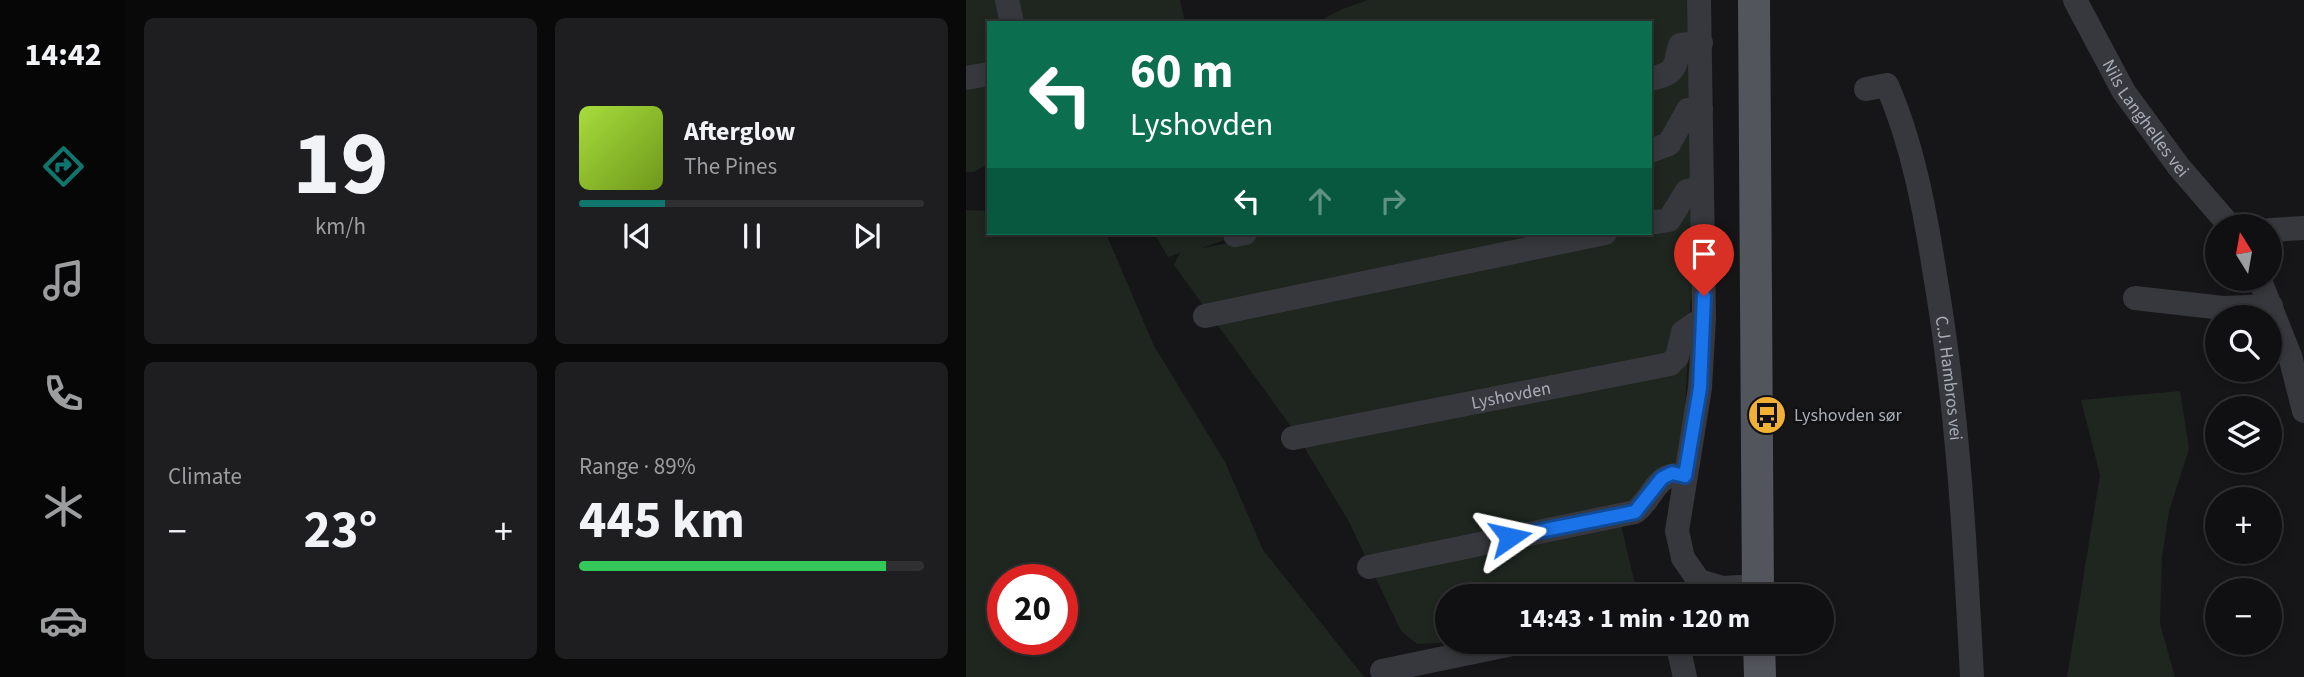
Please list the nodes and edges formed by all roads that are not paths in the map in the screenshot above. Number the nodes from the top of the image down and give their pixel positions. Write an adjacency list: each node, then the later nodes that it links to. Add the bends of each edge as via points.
1 (1007, 0): 5 (street)
2 (1699, 0): 6 (street)
3 (1754, 0): 29 (main road)
4 (2075, 0): 14 (street, Nils Langhelles vei, via 2123,92)
5 (1012, 21)
6 (1701, 43): 9 (street, via 1680,46 1669,75); 11 (street)
7 (987, 74): 8 (street)
8 (966, 79)
9 (1652, 79)
10 (1876, 87): 36 (street, C.J. Hambros vei, via 1903,122 1952,377)
11 (1701, 109): 12 (street, via 1688,110 1669,144); 13 (street)
12 (1652, 150)
13 (1701, 188): 15 (street, via 1686,191 1669,220); 22 (street)
14 (2220, 214)
15 (1652, 223)
16 (2304, 228): 17 (street)
17 (2282, 229)
18 (1595, 235): 21 (street)
19 (2135, 298): 20 (street)
20 (2205, 306)
21 (1205, 316)
22 (1704, 318): 25 (street, Lyshovden, via 1683,332 1677,357 1670,364); 26 (street, via 1700,388)
23 (2282, 335): 24 (street)
24 (2304, 411)
25 (1293, 438)
26 (1685, 476): 27 (street, via 1672,473 1662,478 1635,512); 28 (street, via 1679,547)
27 (1369, 568)
28 (1692, 584)
29 (1758, 584)
30 (1464, 654): 33 (street)
31 (1679, 654): 34 (street)
32 (1759, 654): 35 (main road)
33 (1382, 671)
34 (1685, 677)
35 (1759, 677)
36 (1972, 677)

